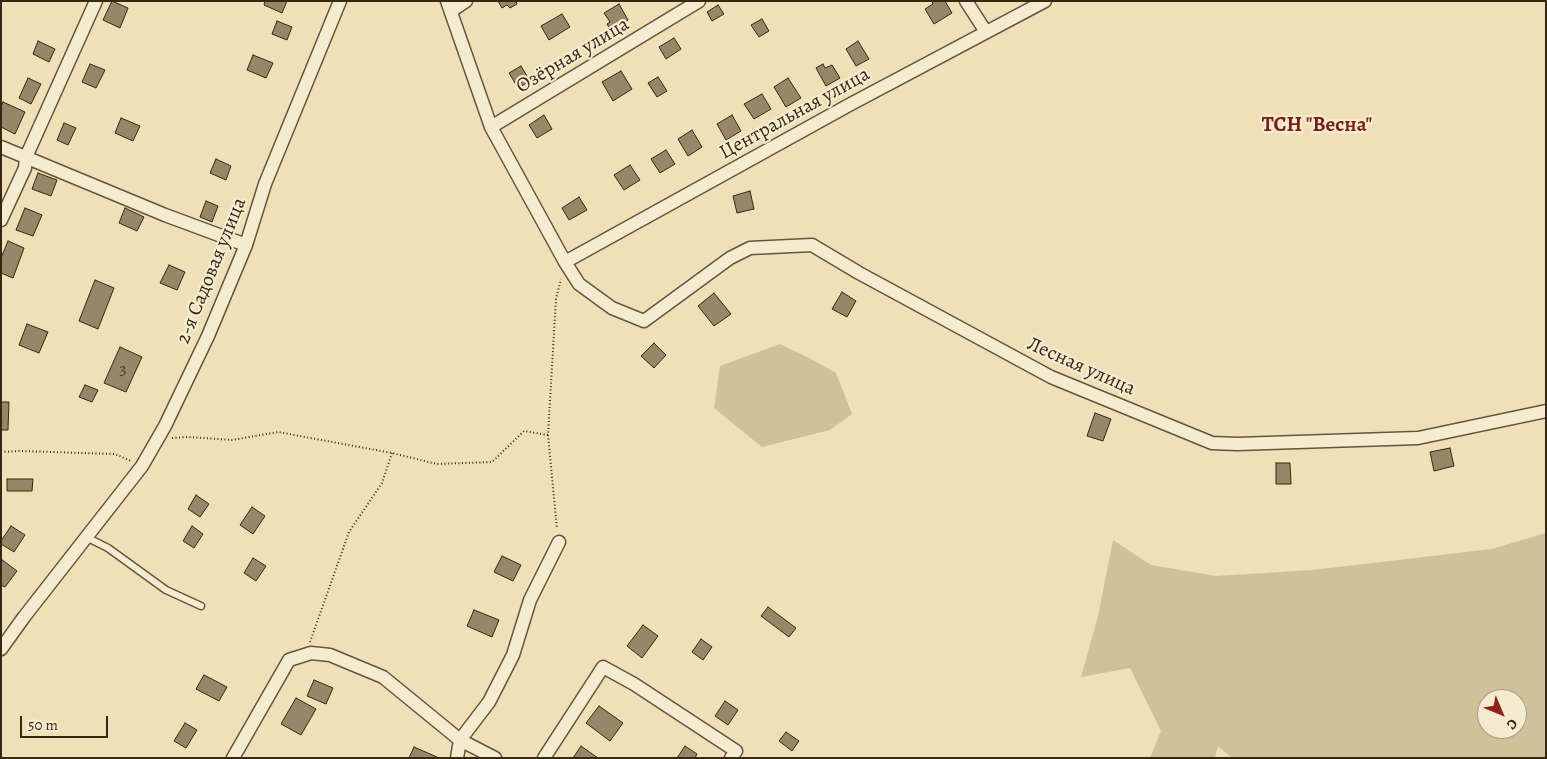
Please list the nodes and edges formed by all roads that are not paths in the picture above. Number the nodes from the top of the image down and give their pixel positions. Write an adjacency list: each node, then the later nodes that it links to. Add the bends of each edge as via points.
1 (96, 1): 11 (street)
2 (340, 1): 13 (street, 2-я Садовая улица, via 265,184)
3 (466, 1): 7 (street)
4 (699, 1): 9 (street, Озёрная улица)
5 (966, 1): 8 (street)
6 (1045, 1): 8 (street, Центральная улица)
7 (449, 6): 9 (street)
8 (986, 32): 14 (street, Центральная улица)
9 (491, 127): 14 (street)
10 (1, 147): 11 (street)
11 (26, 157): 12 (street, via 25,168); 13 (street)
12 (1, 220)
13 (246, 245): 16 (street, 2-я Садовая улица, via 208,336 157,439 142,466)
14 (565, 262): 15 (street, Лесная улица, via 580,284 612,308 644,321 730,258 750,248 812,245 1051,377 1212,443 1418,438)
15 (1546, 412)
16 (86, 537): 18 (lane, via 108,548 166,590); 19 (street, 2-я Садовая улица)
17 (559, 542): 20 (street, via 530,600 513,655 489,702)
18 (201, 606)
19 (1, 649)
20 (460, 740): 22 (street, via 383,677 330,655 311,653 289,660); 23 (street); 24 (street)
21 (734, 754): 25 (street, via 603,666)
22 (233, 758)
23 (457, 758)
24 (496, 758)
25 (544, 758)

